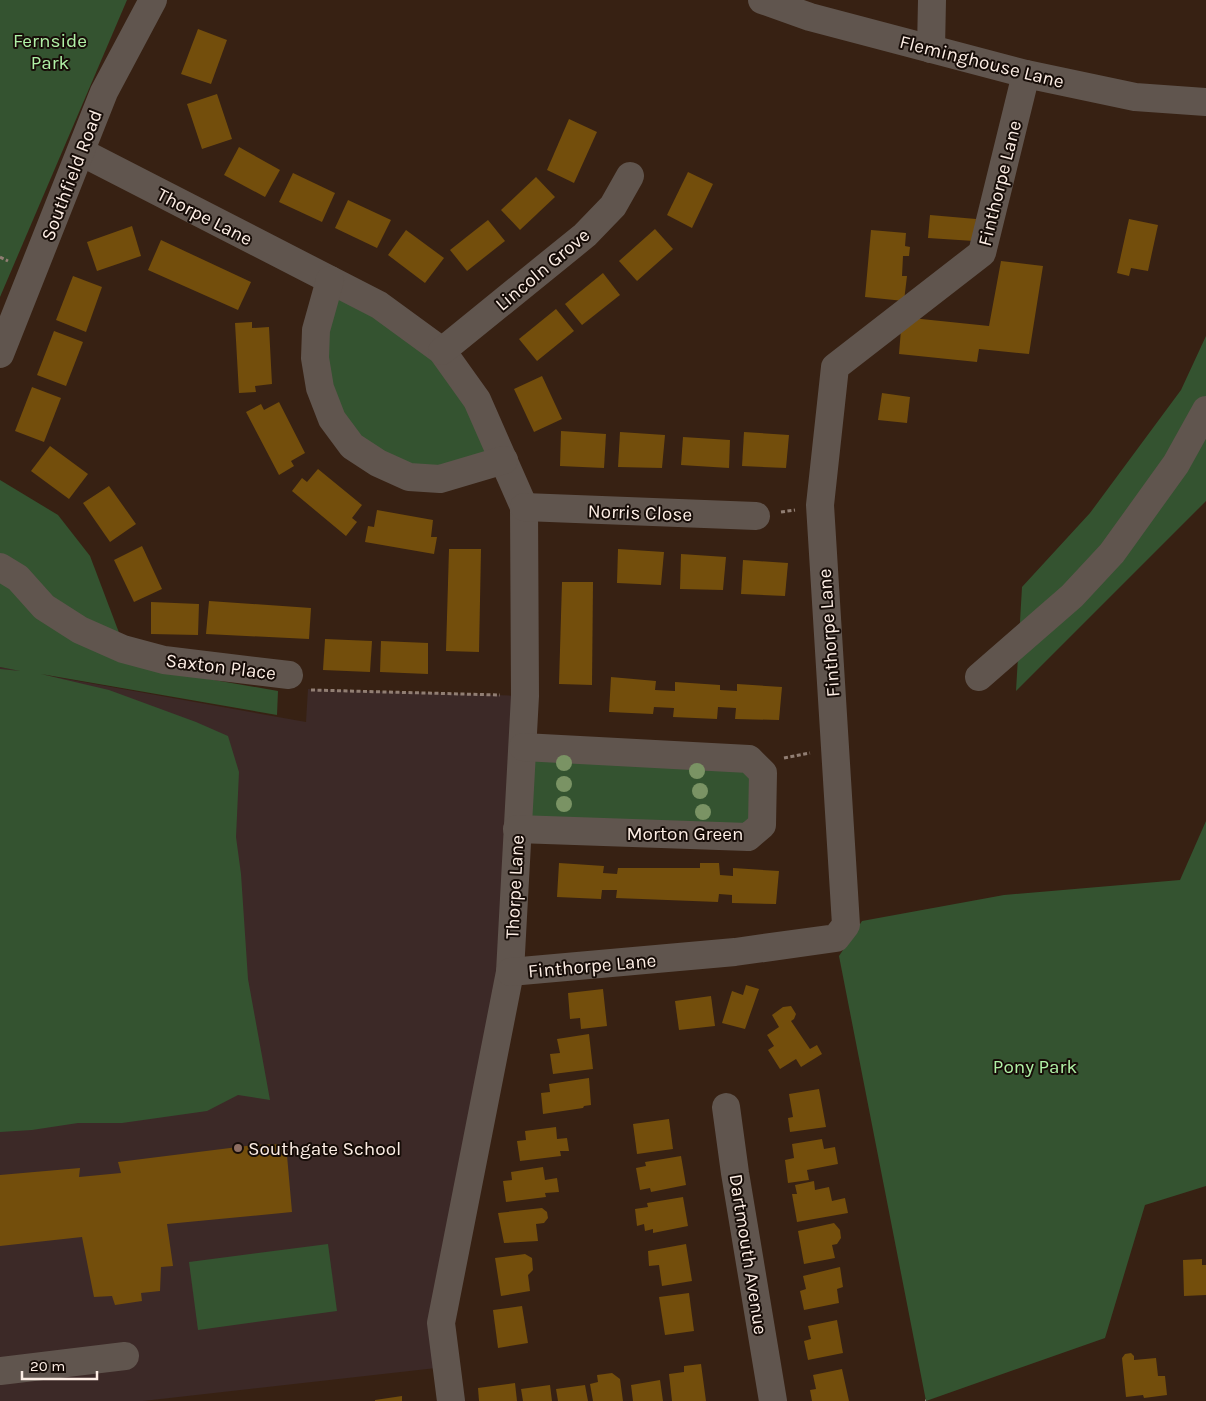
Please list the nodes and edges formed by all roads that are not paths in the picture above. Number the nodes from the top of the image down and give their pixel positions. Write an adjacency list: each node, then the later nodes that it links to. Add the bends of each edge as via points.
1 (153, 0): 7 (street, Southfield Road, via 104,92)
2 (762, 0): 4 (street, Fleminghouse Lane, via 810,17)
3 (932, 0): 4 (street)
4 (931, 49): 5 (street, Fleminghouse Lane)
5 (1026, 74): 6 (street, Fleminghouse Lane, via 1135,97); 21 (street, Finthorpe Lane, via 982,253 836,367 820,505 846,925 836,938 735,952)
6 (1206, 102)
7 (81, 152): 9 (street, Thorpe Lane); 11 (street, Southfield Road)
8 (630, 176): 10 (street, Lincoln Grove, via 613,206 584,235)
9 (330, 280): 10 (street, Thorpe Lane, via 379,305); 13 (street, via 316,330 315,358 320,388 332,420 352,446 378,464 409,476 440,479)
10 (442, 351): 13 (street, Thorpe Lane, via 477,400)
11 (0, 354)
12 (1206, 410): 18 (street, via 1176,464 1112,553 1072,596)
13 (504, 460): 14 (street, Thorpe Lane)
14 (524, 508): 15 (street, Norris Close); 19 (street, Thorpe Lane, via 526,696)
15 (756, 516)
16 (0, 567): 17 (street, Saxton Place, via 18,578 44,607 80,630 124,649 164,660)
17 (289, 675)
18 (979, 677)
19 (523, 747): 20 (street, Thorpe Lane); 20 (street, Morton Green, via 749,759 763,773 762,825 748,837)
20 (517, 830): 21 (street, Thorpe Lane)
21 (510, 972): 25 (street, Thorpe Lane, via 441,1323)
22 (726, 1107): 26 (street, Dartmouth Avenue)
23 (125, 1356): 24 (street)
24 (0, 1371)
25 (451, 1401)
26 (773, 1401)

